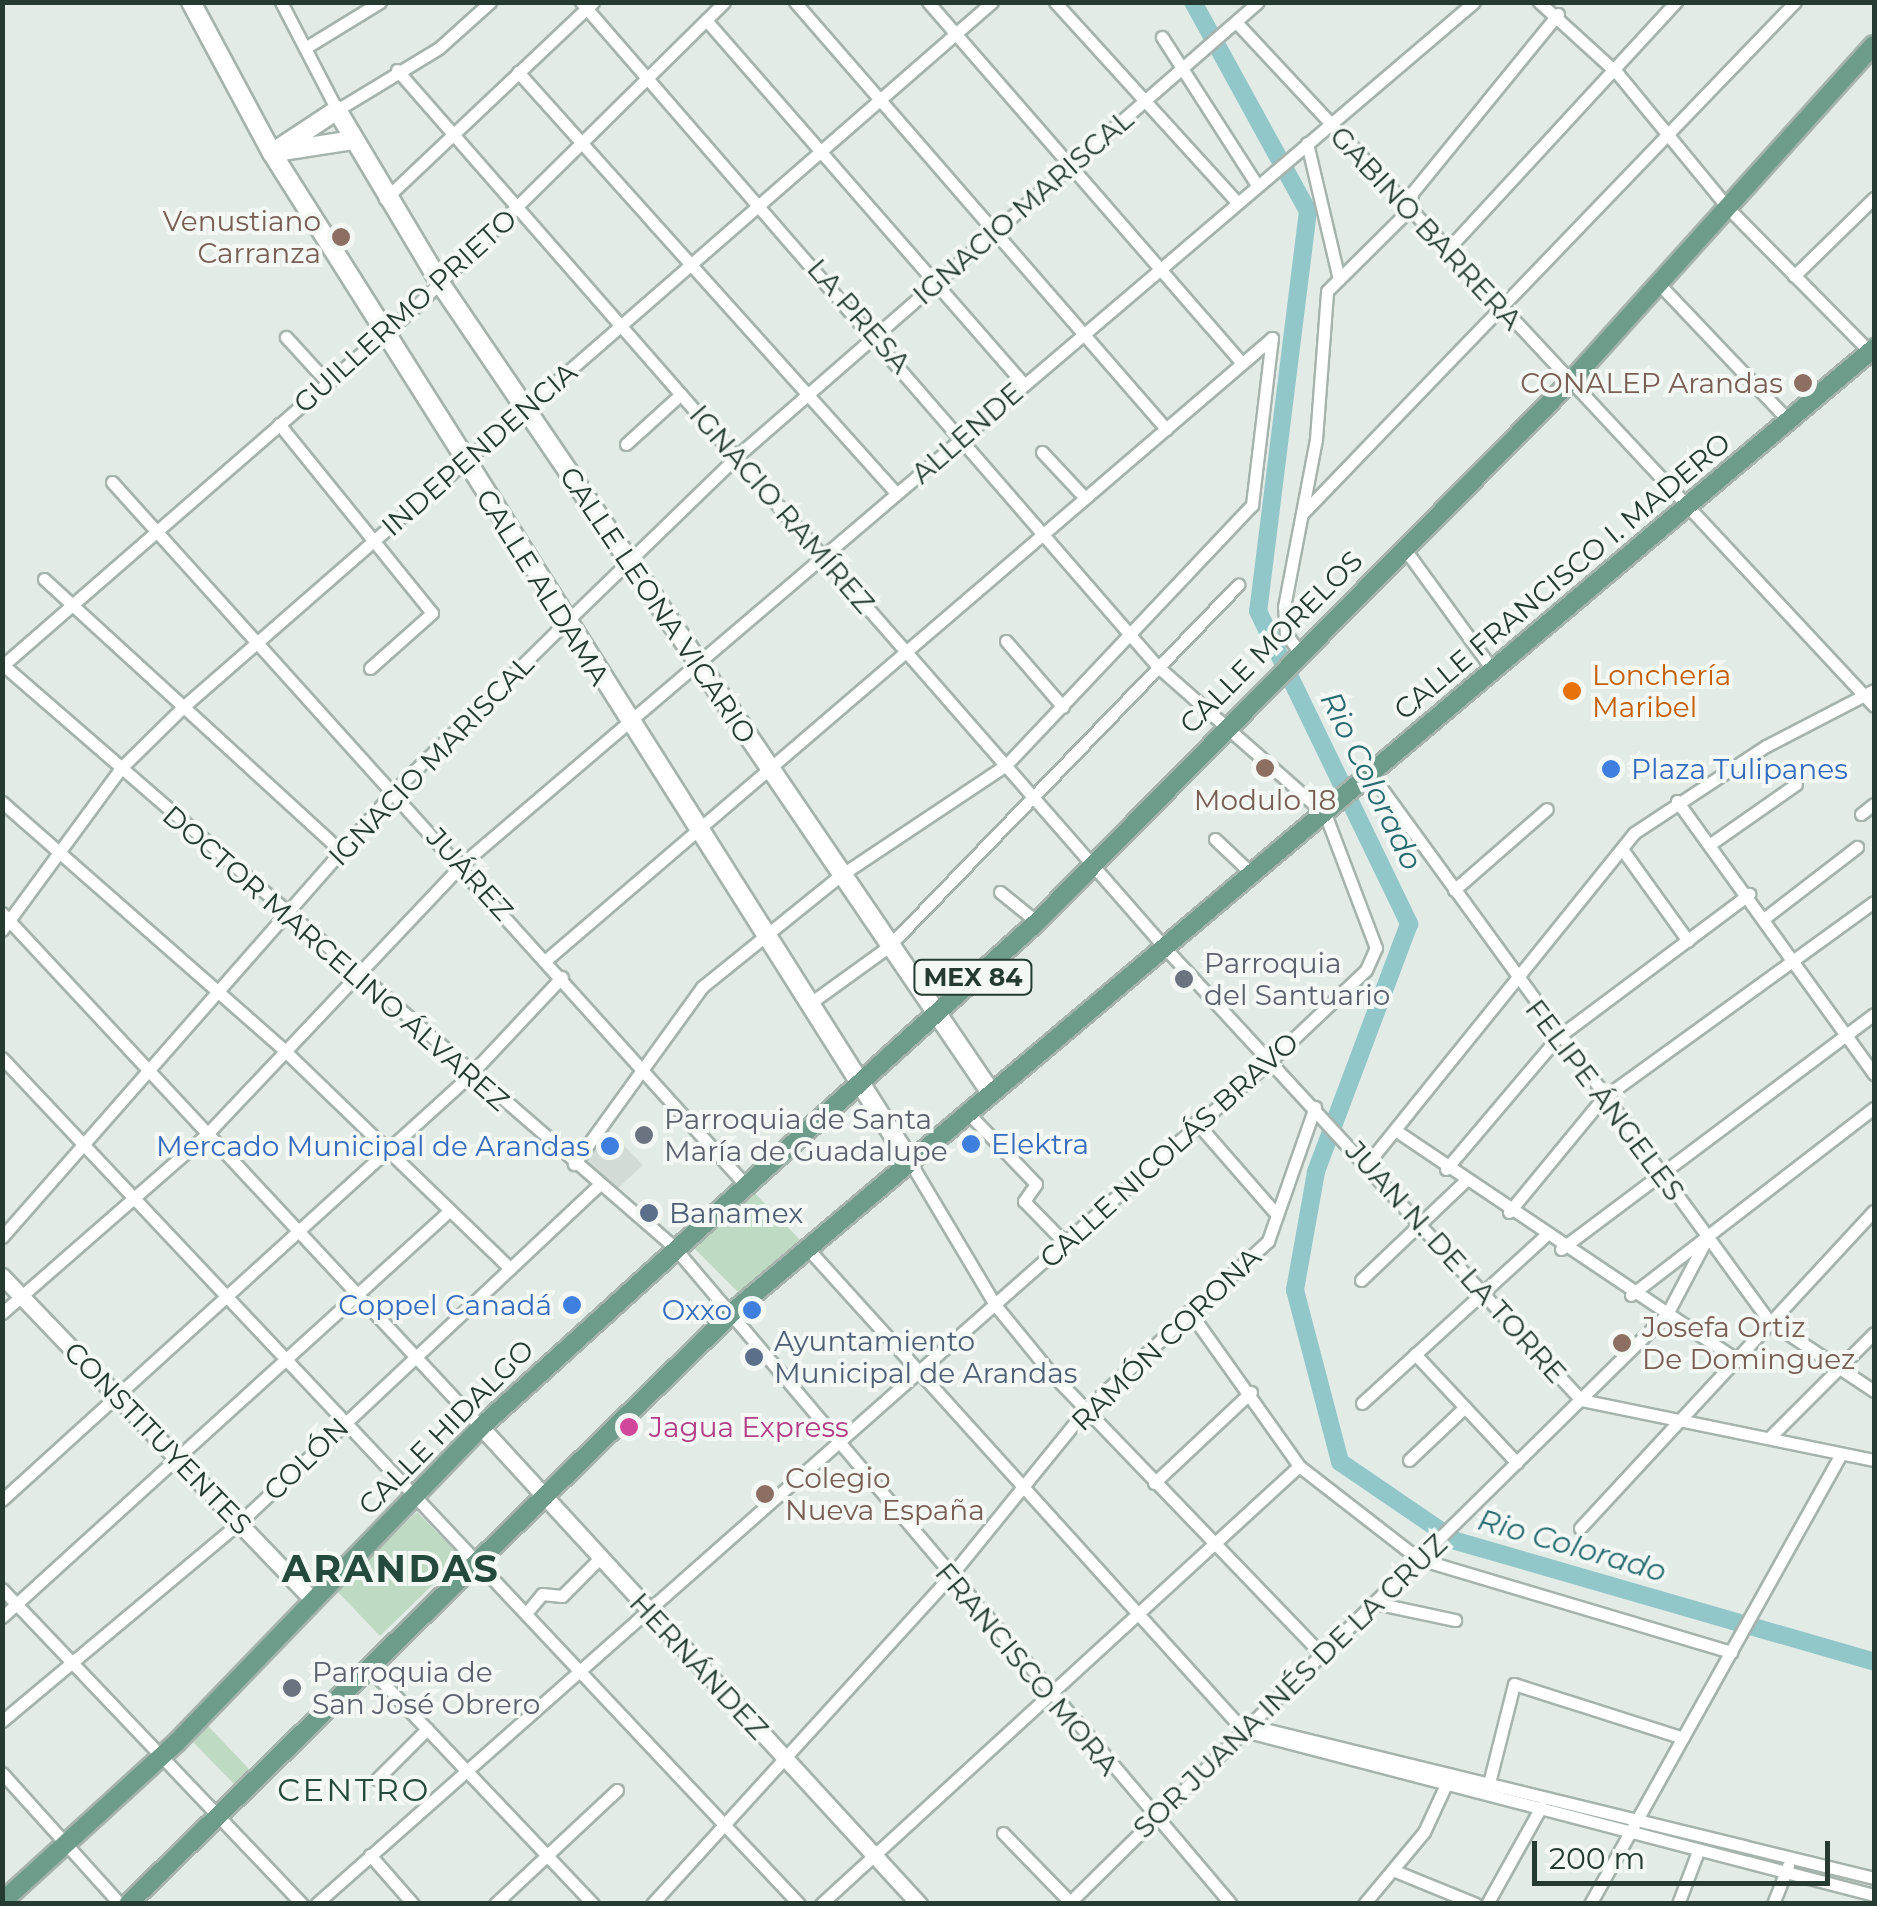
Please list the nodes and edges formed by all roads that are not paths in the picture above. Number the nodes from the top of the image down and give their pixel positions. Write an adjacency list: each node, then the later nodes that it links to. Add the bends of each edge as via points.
1 (191, 2): 38 (main road, CALLE ALDAMA)
2 (281, 2): 22 (street)
3 (380, 2): 22 (street)
4 (490, 2): 24 (street)
5 (724, 2): 17 (street, GUILLERMO PRIETO)
6 (795, 2): 28 (street)
7 (928, 2): 19 (street)
8 (992, 2): 19 (street, INDEPENDENCIA)
9 (1258, 2): 18 (street, IGNACIO MARISCAL)
10 (1474, 2): 31 (street, ALLENDE)
11 (1538, 2): 16 (street)
12 (1676, 2): 26 (street)
13 (1795, 2): 32 (street)
14 (1057, 3): 29 (street)
15 (587, 5): 25 (street); 27 (street, LA PRESA)
16 (1558, 14): 26 (street); 47 (street, via 1412,193)
17 (706, 20): 27 (street, GUILLERMO PRIETO); 37 (street)
18 (1233, 24): 23 (street, IGNACIO MARISCAL); 31 (street, GABINO BARRERA)
19 (955, 34): 28 (street, INDEPENDENCIA); 39 (street)
20 (1162, 37): 23 (street)
21 (1874, 44): 45 (main road, CALLE MORELOS / MEX 84)
22 (305, 48): 30 (street)
23 (1187, 65): 29 (street, IGNACIO MARISCAL); 40 (street)
24 (397, 70): 30 (street); 33 (street, IGNACIO RAMÍREZ)
25 (518, 72): 33 (street); 35 (street)
26 (1618, 74): 32 (street); 49 (street)
27 (650, 76): 35 (street, GUILLERMO PRIETO); 44 (street, LA PRESA)
28 (880, 100): 37 (street, INDEPENDENCIA); 48 (street)
29 (1145, 102): 39 (street, IGNACIO MARISCAL); 43 (street)
30 (338, 110): 34 (main road, CALLE LEONA VICARIO); 38 (main road)
31 (1329, 123): 36 (street, ALLENDE); 47 (street, GABINO BARRERA)
32 (1667, 132): 45 (street); 57 (street)
33 (453, 134): 42 (street); 46 (street, IGNACIO RAMÍREZ)
34 (354, 140): 38 (main road); 42 (main road, CALLE LEONA VICARIO)
35 (583, 142): 46 (street, GUILLERMO PRIETO); 50 (street)
36 (1304, 146): 40 (street, ALLENDE); 53 (street)
37 (821, 152): 44 (street, INDEPENDENCIA); 55 (street)
38 (272, 153): 59 (main road, CALLE ALDAMA)
39 (1070, 167): 48 (street, IGNACIO MARISCAL); 51 (street)
40 (1260, 183): 43 (street, ALLENDE)
41 (1874, 198): 52 (street)
42 (386, 199): 54 (main road, CALLE LEONA VICARIO)
43 (1236, 202): 51 (street, ALLENDE)
44 (761, 204): 50 (street, INDEPENDENCIA); 62 (street, LA PRESA)
45 (1728, 208): 52 (street); 56 (main road, CALLE MORELOS / MEX 84)
46 (519, 209): 54 (street, GUILLERMO PRIETO); 58 (street, IGNACIO RAMÍREZ)
47 (1410, 209): 49 (street, GABINO BARRERA); 53 (street)
48 (995, 232): 55 (street, IGNACIO MARISCAL); 60 (street)
49 (1447, 250): 57 (street, GABINO BARRERA)
50 (693, 262): 58 (street, INDEPENDENCIA); 69 (street)
51 (1159, 269): 60 (street, ALLENDE); 64 (street)
52 (1794, 276): 63 (street)
53 (1339, 279): 83 (street, via 1327,291)
54 (440, 283): 59 (street, GUILLERMO PRIETO); 70 (main road, CALLE LEONA VICARIO)
55 (936, 283): 62 (street, IGNACIO MARISCAL); 67 (street)
56 (1660, 286): 65 (main road, CALLE MORELOS / MEX 84); 71 (street)
57 (1500, 311): 65 (street, GABINO BARRERA); 83 (street)
58 (620, 325): 68 (street, IGNACIO RAMÍREZ); 70 (street, INDEPENDENCIA)
59 (386, 332): 66 (street, GUILLERMO PRIETO); 78 (main road, CALLE ALDAMA)
60 (1083, 334): 67 (street, ALLENDE); 73 (street)
61 (286, 336): 66 (street)
62 (876, 336): 69 (street, IGNACIO MARISCAL); 74 (street, LA PRESA)
63 (1873, 352): 71 (main road, CALLE FRANCISCO I. MADERO)
64 (1242, 363): 73 (street); 94 (street, via 1272,338 1252,505)
65 (1571, 381): 82 (street, GABINO BARRERA); 87 (main road, CALLE MORELOS / MEX 84)
66 (328, 383): 72 (street, GUILLERMO PRIETO)
67 (1024, 384): 74 (street, ALLENDE)
68 (681, 394): 75 (street); 77 (street, IGNACIO RAMÍREZ)
69 (808, 394): 77 (street, IGNACIO MARISCAL); 80 (street)
70 (524, 408): 78 (street, INDEPENDENCIA); 89 (main road, CALLE LEONA VICARIO)
71 (1788, 420): 82 (main road, CALLE FRANCISCO I. MADERO)
72 (279, 424): 84 (street, GUILLERMO PRIETO); 86 (street)
73 (1166, 429): 81 (street)
74 (963, 436): 80 (street, ALLENDE); 85 (street, LA PRESA)
75 (626, 444)
76 (1042, 452): 81 (street)
77 (736, 456): 88 (street, IGNACIO RAMÍREZ); 89 (street, IGNACIO MARISCAL)
78 (464, 460): 86 (street, INDEPENDENCIA); 93 (main road, CALLE ALDAMA)
79 (112, 482): 84 (street, JUÁREZ)
80 (896, 493): 88 (street, ALLENDE)
81 (1085, 498): 85 (street)
82 (1688, 505): 103 (main road, CALLE FRANCISCO I. MADERO); 104 (street, GABINO BARRERA)
83 (1302, 512): 98 (street, via 1284,606)
84 (161, 532): 92 (street, GUILLERMO PRIETO); 96 (street, JUÁREZ)
85 (1045, 532): 94 (street, LA PRESA); 97 (street)
86 (371, 542): 96 (street, INDEPENDENCIA); 101 (street, via 432,613)
87 (1404, 548): 98 (main road, CALLE MORELOS / MEX 84); 103 (street)
88 (823, 556): 97 (street, IGNACIO RAMÍREZ); 99 (street, ALLENDE)
89 (629, 561): 93 (street, IGNACIO MARISCAL); 99 (main road, CALLE LEONA VICARIO)
90 (44, 580): 92 (street)
91 (1238, 585): 102 (street)
92 (74, 606): 100 (street, GUILLERMO PRIETO); 106 (street)
93 (565, 623): 108 (main road, CALLE ALDAMA); 115 (street, IGNACIO MARISCAL)
94 (1130, 636): 102 (street, LA PRESA); 107 (street)
95 (1006, 640): 107 (street)
96 (256, 641): 106 (street, INDEPENDENCIA); 115 (street, JUÁREZ)
97 (906, 651): 110 (street, IGNACIO RAMÍREZ); 112 (street)
98 (1295, 658): 109 (main road, CALLE MORELOS / MEX 84)
99 (698, 663): 108 (street, ALLENDE); 112 (main road, CALLE LEONA VICARIO)
100 (3, 665): 111 (street, DOCTOR MARCELINO ÁLVAREZ)
101 (370, 668)
102 (1158, 668): 109 (street, LA PRESA); 116 (street)
103 (1494, 672): 113 (main road, CALLE FRANCISCO I. MADERO)
104 (1870, 692): 105 (street, GABINO BARRERA); 117 (street)
105 (1874, 706)
106 (184, 707): 111 (street, INDEPENDENCIA); 128 (street)
107 (1063, 708): 110 (street)
108 (629, 722): 123 (main road, CALLE ALDAMA); 131 (street, ALLENDE)
109 (1224, 727): 121 (street, LA PRESA); 130 (main road, CALLE MORELOS / MEX 84)
110 (1006, 765): 116 (street, IGNACIO RAMÍREZ); 132 (street)
111 (121, 768): 129 (street, INDEPENDENCIA); 138 (street, DOCTOR MARCELINO ÁLVAREZ)
112 (769, 768): 123 (street); 132 (main road, CALLE LEONA VICARIO)
113 (1369, 776): 121 (main road, CALLE FRANCISCO I. MADERO); 134 (street, FELIPE ÁNGELES)
114 (1796, 784): 125 (street)
115 (394, 791): 128 (street, IGNACIO MARISCAL); 131 (street, JUÁREZ)
116 (1031, 793): 130 (street, IGNACIO RAMÍREZ); 144 (street)
117 (1677, 801): 125 (street); 127 (street)
118 (2, 802): 129 (street)
119 (1874, 804): 122 (street)
120 (1547, 810): 134 (street)
121 (1325, 814): 133 (main road, CALLE FRANCISCO I. MADERO); 159 (street, CALLE NICOLÁS BRAVO, via 1376,948 1366,970)
122 (1861, 814)
123 (700, 828): 142 (main road, CALLE ALDAMA); 146 (street)
124 (1216, 839): 133 (street)
125 (1709, 845): 136 (street)
126 (1858, 847): 139 (street)
127 (1622, 849): 143 (street); 150 (street)
128 (341, 850): 138 (street, IGNACIO MARISCAL)
129 (58, 854): 140 (street, INDEPENDENCIA); 151 (street)
130 (1092, 862): 141 (main road, CALLE MORELOS / MEX 84); 145 (street, IGNACIO RAMÍREZ)
131 (462, 864): 146 (street, JUÁREZ); 148 (street, ALLENDE)
132 (842, 875): 142 (street); 144 (main road, CALLE LEONA VICARIO)
133 (1253, 876): 145 (main road, CALLE FRANCISCO I. MADERO)
134 (1454, 890): 150 (street, FELIPE ÁNGELES)
135 (1000, 892): 141 (street)
136 (1749, 894): 139 (street); 143 (street)
137 (1874, 902): 147 (street)
138 (286, 914): 148 (street, DOCTOR MARCELINO ÁLVAREZ); 151 (street, IGNACIO MARISCAL)
139 (1766, 917): 147 (street)
140 (5, 921): 160 (street)
141 (1037, 922): 153 (main road, CALLE MORELOS / MEX 84)
142 (766, 930): 152 (main road, CALLE ALDAMA); 161 (street, via 702,987)
143 (1688, 941): 156 (street)
144 (888, 947): 152 (street); 153 (main road, CALLE LEONA VICARIO)
145 (1166, 949): 159 (street, JUAN N. DE LA TORRE); 165 (main road, CALLE FRANCISCO I. MADERO)
146 (546, 960): 149 (street, JUÁREZ)
147 (1794, 960): 155 (street); 166 (street)
148 (354, 974): 157 (street, ALLENDE); 163 (street, DOCTOR MARCELINO ÁLVAREZ)
149 (562, 978): 161 (street, JUÁREZ); 163 (street)
150 (1514, 979): 156 (street, FELIPE ÁNGELES); 171 (street)
151 (217, 991): 157 (street); 160 (street, IGNACIO MARISCAL)
152 (808, 1004): 164 (main road, CALLE ALDAMA)
153 (930, 1014): 164 (main road, CALLE MORELOS / MEX 84); 165 (main road, CALLE LEONA VICARIO)
154 (1874, 1014): 155 (street)
155 (1845, 1035): 162 (street); 179 (street)
156 (1558, 1037): 166 (street, FELIPE ÁNGELES); 178 (street)
157 (284, 1051): 172 (street, ALLENDE); 174 (street)
158 (2, 1058): 173 (street)
159 (1270, 1061): 168 (street, JUAN N. DE LA TORRE); 170 (street, CALLE NICOLÁS BRAVO)
160 (146, 1072): 172 (street); 173 (street, IGNACIO MARISCAL)
161 (647, 1072): 176 (street); 180 (street, JUÁREZ)
162 (1874, 1074)
163 (468, 1076): 174 (street); 176 (street, DOCTOR MARCELINO ÁLVAREZ)
164 (858, 1082): 175 (main road, CALLE ALDAMA); 180 (main road, CALLE MORELOS / MEX 84)
165 (992, 1093): 169 (main road, CALLE FRANCISCO I. MADERO)
166 (1602, 1098): 179 (street, FELIPE ÁNGELES); 186 (street)
167 (1874, 1108): 192 (street)
168 (1319, 1111): 177 (street, JUAN N. DE LA TORRE); 187 (street, RAMÓN CORONA)
169 (968, 1113): 175 (main road, CALLE FRANCISCO I. MADERO); 193 (street, via 1036,1184 1024,1200)
170 (1196, 1122): 187 (street); 193 (street, CALLE NICOLÁS BRAVO)
171 (1395, 1130): 177 (street); 178 (street)
172 (207, 1134): 183 (street, ALLENDE); 189 (street)
173 (85, 1142): 183 (street); 190 (street, IGNACIO MARISCAL)
174 (387, 1148): 184 (street); 189 (street)
175 (910, 1162): 196 (main road, CALLE FRANCISCO I. MADERO); 205 (street)
176 (574, 1164): 182 (street, DOCTOR MARCELINO ÁLVAREZ)
177 (1367, 1164): 188 (street, JUAN N. DE LA TORRE)
178 (1446, 1169): 181 (street)
179 (1658, 1172): 192 (street, FELIPE ÁNGELES); 195 (street)
180 (742, 1181): 194 (main road, CALLE MORELOS / MEX 84)
181 (1465, 1181): 186 (street); 188 (street)
182 (600, 1185): 194 (street, DOCTOR MARCELINO ÁLVAREZ); 197 (street, COLÓN)
183 (136, 1196): 202 (street, ALLENDE); 203 (street)
184 (450, 1210): 197 (street); 204 (street)
185 (1874, 1211): 210 (street)
186 (1508, 1212): 191 (street)
187 (1277, 1216): 207 (street, RAMÓN CORONA, via 1268,1241)
188 (1426, 1225): 199 (street); 200 (street, JUAN N. DE LA TORRE)
189 (295, 1230): 203 (street); 204 (street)
190 (2, 1237)
191 (1544, 1237): 195 (street); 200 (street)
192 (1708, 1240): 201 (street); 209 (street, SOR JUANA INÉS DE LA CRUZ); 210 (street, FELIPE ÁNGELES)
193 (1065, 1243): 205 (street, CALLE NICOLÁS BRAVO)
194 (674, 1246): 206 (street, FRANCISCO MORA); 227 (main road, CALLE HIDALGO / MEX 84)
195 (1561, 1249): 201 (street)
196 (809, 1250): 206 (main road, CALLE FRANCISCO I. MADERO); 217 (street)
197 (510, 1268): 214 (street, COLÓN)
198 (2, 1276): 202 (street, CONSTITUYENTES)
199 (1361, 1280)
200 (1482, 1292): 212 (street); 221 (street, JUAN N. DE LA TORRE)
201 (1631, 1294): 209 (street)
202 (21, 1295): 208 (street, ALLENDE); 220 (street, CONSTITUYENTES)
203 (228, 1296): 213 (street); 220 (street)
204 (355, 1298): 213 (street); 214 (street)
205 (996, 1306): 217 (street, CALLE NICOLÁS BRAVO); 224 (street)
206 (735, 1310): 229 (street, FRANCISCO MORA); 239 (main road, CALLE FRANCISCO I. MADERO)
207 (1189, 1310): 219 (street); 224 (street, RAMÓN CORONA)
208 (2, 1313)
209 (1667, 1314): 215 (street); 221 (street, SOR JUANA INÉS DE LA CRUZ)
210 (1769, 1321): 215 (street); 216 (street, FELIPE ÁNGELES)
211 (1874, 1332): 216 (street)
212 (1416, 1354): 222 (street); 223 (street)
213 (289, 1357): 225 (street); 231 (street)
214 (416, 1358): 225 (street, COLÓN); 227 (street)
215 (1739, 1361): 226 (street)
216 (1839, 1366): 218 (street, FELIPE ÁNGELES); 228 (street)
217 (918, 1376): 229 (street, CALLE NICOLÁS BRAVO); 237 (street)
218 (1874, 1391)
219 (1252, 1392): 235 (street); 236 (street)
220 (116, 1395): 231 (street, CONSTITUYENTES); 240 (street)
221 (1580, 1400): 226 (street, JUAN N. DE LA TORRE); 234 (street, SOR JUANA INÉS DE LA CRUZ)
222 (1362, 1404)
223 (1465, 1407): 232 (street); 234 (street)
224 (1086, 1409): 236 (street); 237 (street, RAMÓN CORONA)
225 (349, 1418): 238 (street); 241 (street, COLÓN)
226 (1685, 1420): 228 (street, JUAN N. DE LA TORRE); 242 (street)
227 (481, 1428): 238 (main road, CALLE HIDALGO / MEX 84); 239 (street, HERNÁNDEZ)
228 (1770, 1437): 230 (street, JUAN N. DE LA TORRE)
229 (841, 1438): 247 (street, FRANCISCO MORA); 252 (street, CALLE NICOLÁS BRAVO)
230 (1841, 1454): 233 (street, JUAN N. DE LA TORRE); 257 (street)
231 (178, 1459): 241 (street, CONSTITUYENTES); 251 (street)
232 (1408, 1460)
233 (1874, 1460)
234 (1516, 1463): 244 (street, SOR JUANA INÉS DE LA CRUZ)
235 (1299, 1466): 243 (street); 244 (street)
236 (1154, 1483): 243 (street)
237 (1026, 1487): 247 (street, RAMÓN CORONA); 253 (street)
238 (418, 1492): 246 (street); 249 (main road, CALLE HIDALGO / MEX 84)
239 (540, 1498): 245 (street, HERNÁNDEZ); 246 (main road, CALLE FRANCISCO I. MADERO)
240 (2, 1500)
241 (240, 1524): 249 (street, CONSTITUYENTES); 259 (street, COLÓN)
242 (1580, 1528)
243 (1214, 1544): 253 (street); 258 (street)
244 (1421, 1558): 250 (street, SOR JUANA INÉS DE LA CRUZ); 257 (street)
245 (599, 1559): 252 (street, HERNÁNDEZ); 254 (street, via 562,1596 542,1594)
246 (478, 1560): 254 (street); 261 (main road, CALLE FRANCISCO I. MADERO)
247 (948, 1578): 262 (street, FRANCISCO MORA); 268 (street, RAMÓN CORONA)
248 (2, 1589): 251 (street)
249 (312, 1600): 267 (main road, CALLE HIDALGO / MEX 84)
250 (1375, 1603): 256 (street); 258 (street, SOR JUANA INÉS DE LA CRUZ)
251 (17, 1604): 255 (street); 259 (street)
252 (645, 1608): 260 (street, CALLE NICOLÁS BRAVO); 268 (street, HERNÁNDEZ)
253 (1140, 1608): 262 (street); 264 (street)
254 (527, 1612): 260 (street)
255 (2, 1617)
256 (1455, 1620)
257 (1732, 1650): 266 (street)
258 (1322, 1654): 264 (street, SOR JUANA INÉS DE LA CRUZ)
259 (74, 1666): 263 (street, COLÓN); 267 (street)
260 (579, 1668): 269 (street, CALLE NICOLÁS BRAVO); 280 (street)
261 (370, 1669): 265 (street); 277 (main road, CALLE FRANCISCO I. MADERO)
262 (1046, 1694): 279 (street, FRANCISCO MORA); 285 (street)
263 (2, 1721)
264 (1244, 1726): 272 (street); 279 (street, SOR JUANA INÉS DE LA CRUZ)
265 (427, 1729): 269 (street); 271 (street)
266 (1682, 1738): 273 (street, via 1514,1684); 278 (street)
267 (161, 1757): 277 (street); 283 (main road, CALLE HIDALGO / MEX 84)
268 (783, 1757): 280 (street, RAMÓN CORONA); 285 (street, HERNÁNDEZ)
269 (468, 1772): 286 (street, CALLE NICOLÁS BRAVO); 287 (street)
270 (2, 1773): 283 (street)
271 (378, 1779)
272 (1448, 1780): 273 (street); 276 (street); 289 (street)
273 (1489, 1783): 275 (street)
274 (617, 1790): 287 (street)
275 (1546, 1796): 276 (street); 278 (street)
276 (1539, 1812): 282 (street); 308 (street)
277 (215, 1816): 295 (main road, CALLE FRANCISCO I. MADERO); 296 (street)
278 (1634, 1819): 282 (street); 288 (street)
279 (1154, 1820): 293 (street, SOR JUANA INÉS DE LA CRUZ); 305 (street, FRANCISCO MORA)
280 (725, 1822): 301 (street, RAMÓN CORONA); 302 (street)
281 (1003, 1833): 293 (street)
282 (1630, 1833): 284 (street); 309 (street)
283 (68, 1845): 292 (main road, CALLE HIDALGO / MEX 84); 294 (street)
284 (1698, 1851): 288 (street); 310 (street)
285 (873, 1854): 303 (street); 304 (street, HERNÁNDEZ)
286 (370, 1855): 297 (street, CALLE NICOLÁS BRAVO); 298 (street)
287 (547, 1855): 299 (street); 300 (street)
288 (1788, 1867): 290 (street); 291 (street); 311 (street)
289 (1395, 1870): 306 (street); 307 (street)
290 (1874, 1878)
291 (1874, 1895)
292 (3, 1901)
293 (1069, 1902)
294 (120, 1904)
295 (128, 1904)
296 (302, 1904)
297 (316, 1904)
298 (414, 1904)
299 (495, 1904)
300 (593, 1904)
301 (652, 1904)
302 (798, 1904)
303 (820, 1904)
304 (919, 1904)
305 (1231, 1904)
306 (1364, 1904)
307 (1476, 1904)
308 (1487, 1904)
309 (1590, 1904)
310 (1678, 1904)
311 (1773, 1904)

